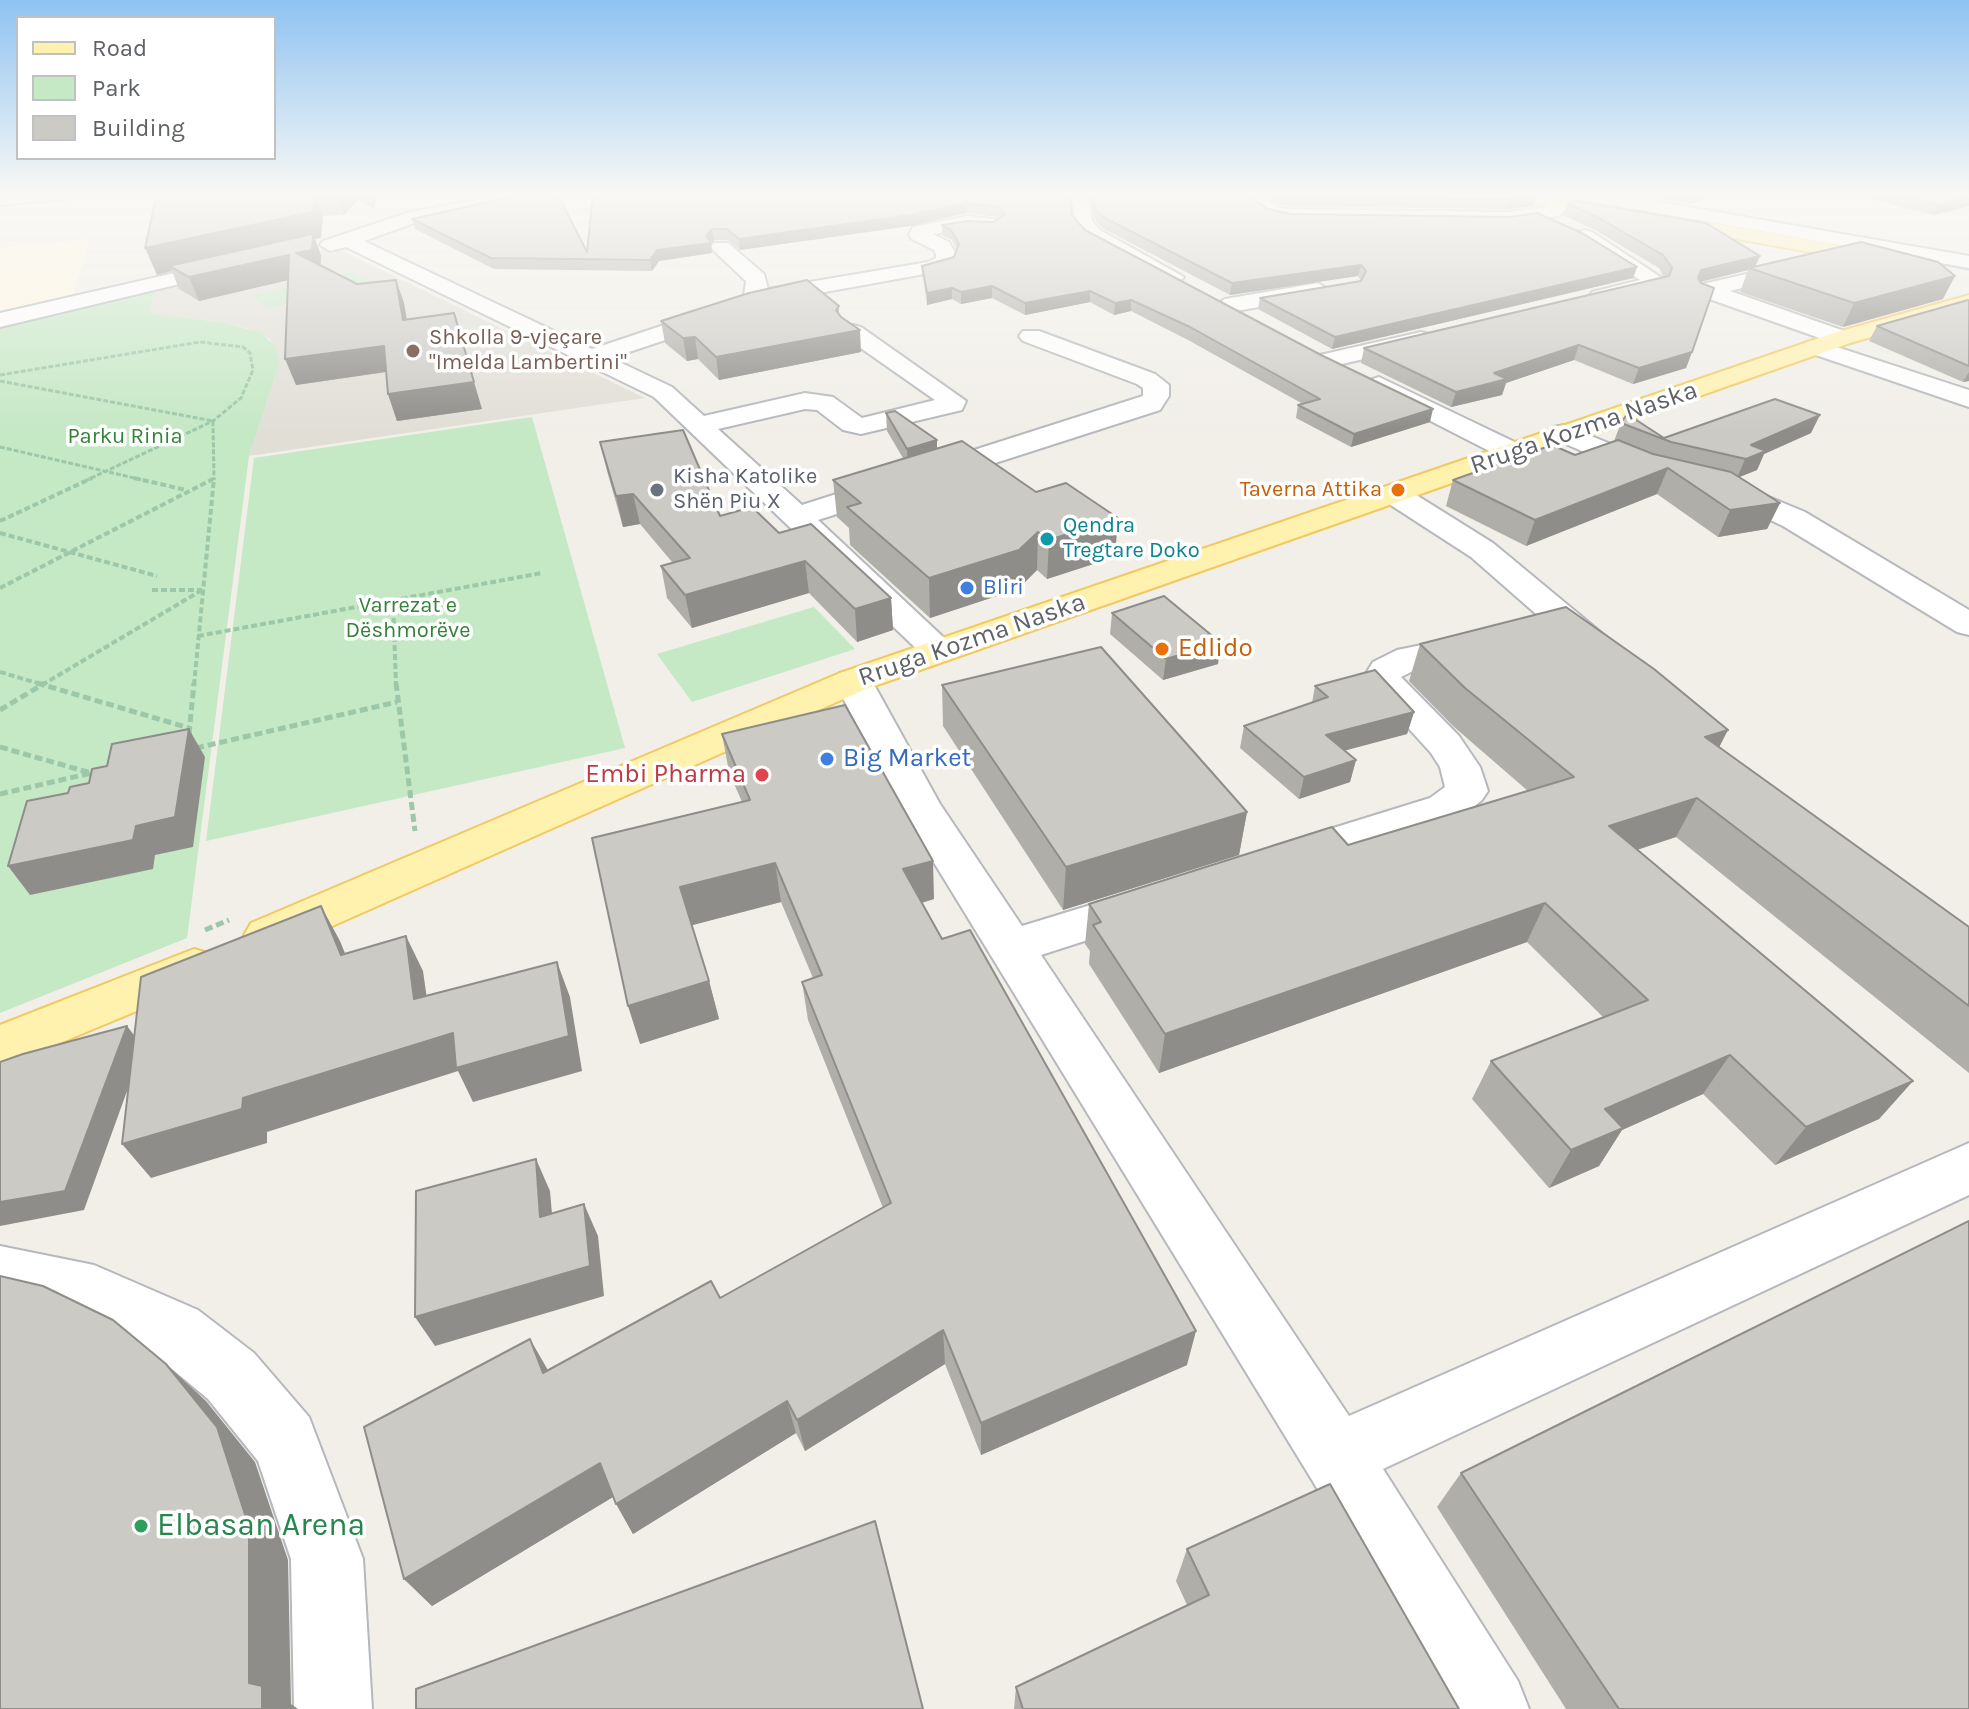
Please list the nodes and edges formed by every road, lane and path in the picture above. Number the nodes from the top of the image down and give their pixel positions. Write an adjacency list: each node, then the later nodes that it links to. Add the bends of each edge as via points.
1 (204, 273): 15 (street)
2 (416, 273): 22 (street)
3 (749, 273): 12 (street, via 756,279)
4 (900, 273): 12 (street)
5 (1164, 273): 14 (street)
6 (1643, 273): 13 (street, via 1654,280)
7 (1779, 273): 20 (street, via 1706,290)
8 (1918, 273): 9 (main road)
9 (1926, 275)
10 (1334, 287): 14 (street)
11 (1964, 290): 20 (main road, Rruga Kozma Naska)
12 (753, 298): 22 (street, via 741,307)
13 (1584, 301)
14 (1225, 306): 16 (street)
15 (0, 320)
16 (1264, 326)
17 (853, 332): 27 (street, via 953,404 861,426 824,403 805,401)
18 (1449, 332): 23 (street)
19 (1031, 336): 35 (street, via 1146,379 1156,385 1156,396 1151,404)
20 (1829, 342): 25 (street); 28 (main road, Rruga Kozma Naska)
21 (1303, 347): 23 (street)
22 (593, 356): 27 (street, via 663,392)
23 (1329, 360): 30 (street)
24 (0, 378): 26 (path); 26 (path, via 178,344 234,344 250,353 253,370 241,398)
25 (1969, 399)
26 (213, 421): 31 (path); 32 (path)
27 (698, 425): 35 (street)
28 (1564, 433): 30 (main road, Rruga Kozma Naska); 45 (street, via 1654,471 1730,488 1794,519)
29 (0, 447): 31 (path)
30 (1513, 452): 34 (main road, Rruga Kozma Naska)
31 (105, 471): 33 (path); 36 (path)
32 (214, 478): 33 (path); 43 (path)
33 (188, 490): 38 (path)
34 (1394, 494): 48 (main road, Rruga Kozma Naska); 50 (street, via 1482,550)
35 (797, 517): 48 (street)
36 (0, 521)
37 (0, 533): 38 (path)
38 (70, 552): 40 (path); 41 (path)
39 (542, 573): 44 (path)
40 (157, 576)
41 (0, 588)
42 (152, 590): 43 (path)
43 (203, 590): 47 (path); 52 (path)
44 (393, 600): 47 (path); 53 (path)
45 (1969, 625)
46 (1549, 631): 63 (street, via 1410,658 1386,670 1382,678 1445,745 1460,767 1467,791 1445,808)
47 (198, 636): 55 (path)
48 (939, 650): 51 (main road, Rruga Kozma Naska)
49 (0, 672): 52 (path)
50 (1625, 672)
51 (853, 681): 65 (street, via 921,807); 66 (main road, Rruga Kozma Naska)
52 (42, 685): 54 (path); 55 (path)
53 (397, 702): 58 (path); 62 (path)
54 (0, 710)
55 (189, 728): 56 (path)
56 (188, 739)
57 (0, 747): 60 (path)
58 (187, 750)
59 (106, 770): 60 (path)
60 (92, 773): 61 (path)
61 (0, 794)
62 (417, 840)
63 (1251, 870)
64 (1176, 894): 65 (street)
65 (1012, 947): 69 (street)
66 (0, 1047)
67 (1969, 1168): 69 (street)
68 (0, 1274): 70 (street, via 94,1294 176,1332 231,1376 285,1441 327,1559)
69 (1336, 1456): 71 (street)
70 (333, 1709)
71 (1490, 1709)

